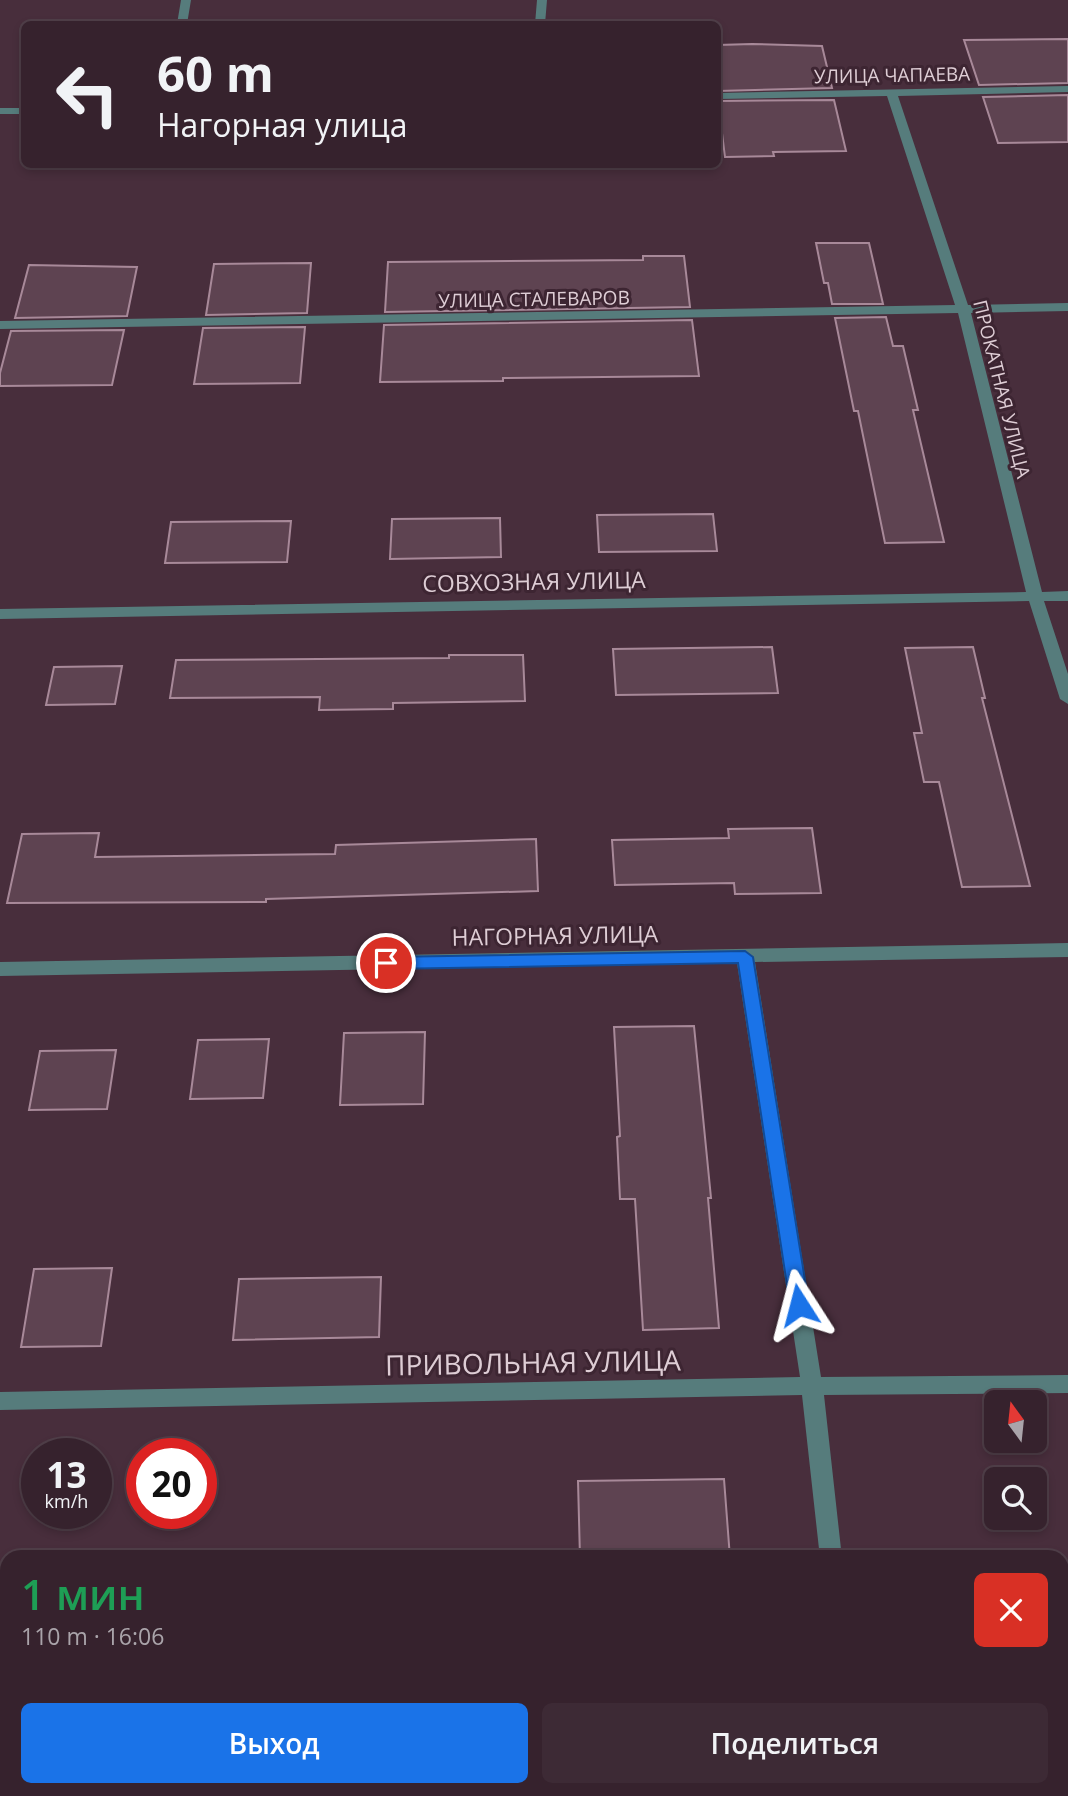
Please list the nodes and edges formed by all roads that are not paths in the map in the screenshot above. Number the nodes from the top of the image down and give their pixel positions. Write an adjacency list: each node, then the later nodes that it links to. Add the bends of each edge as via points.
1 (186, 0): 3 (street)
2 (542, 0): 4 (street)
3 (182, 21)
4 (540, 21)
5 (1068, 89): 6 (street, УЛИЦА ЧАПАЕВА)
6 (891, 92): 7 (street, УЛИЦА ЧАПАЕВА); 11 (street, ПРОКАТНАЯ УЛИЦА)
7 (721, 96)
8 (0, 111): 9 (street)
9 (21, 111)
10 (1068, 307): 11 (street, УЛИЦА СТАЛЕВАРОВ)
11 (963, 309): 12 (street, УЛИЦА СТАЛЕВАРОВ); 13 (street, ПРОКАТНАЯ УЛИЦА)
12 (0, 326)
13 (1035, 596): 14 (street, СОВХОЗНАЯ УЛИЦА); 15 (street, СОВХОЗНАЯ УЛИЦА); 16 (street, ПРОКАТНАЯ УЛИЦА)
14 (1068, 596)
15 (0, 614)
16 (1068, 699)
17 (1068, 950): 18 (street, НАГОРНАЯ УЛИЦА)
18 (745, 957): 19 (street, НАГОРНАЯ УЛИЦА); 21 (street)
19 (0, 969)
20 (1068, 1384): 21 (street, ПРИВОЛЬНАЯ УЛИЦА)
21 (812, 1386): 22 (street, ПРИВОЛЬНАЯ УЛИЦА); 23 (street)
22 (0, 1401)
23 (830, 1550)

